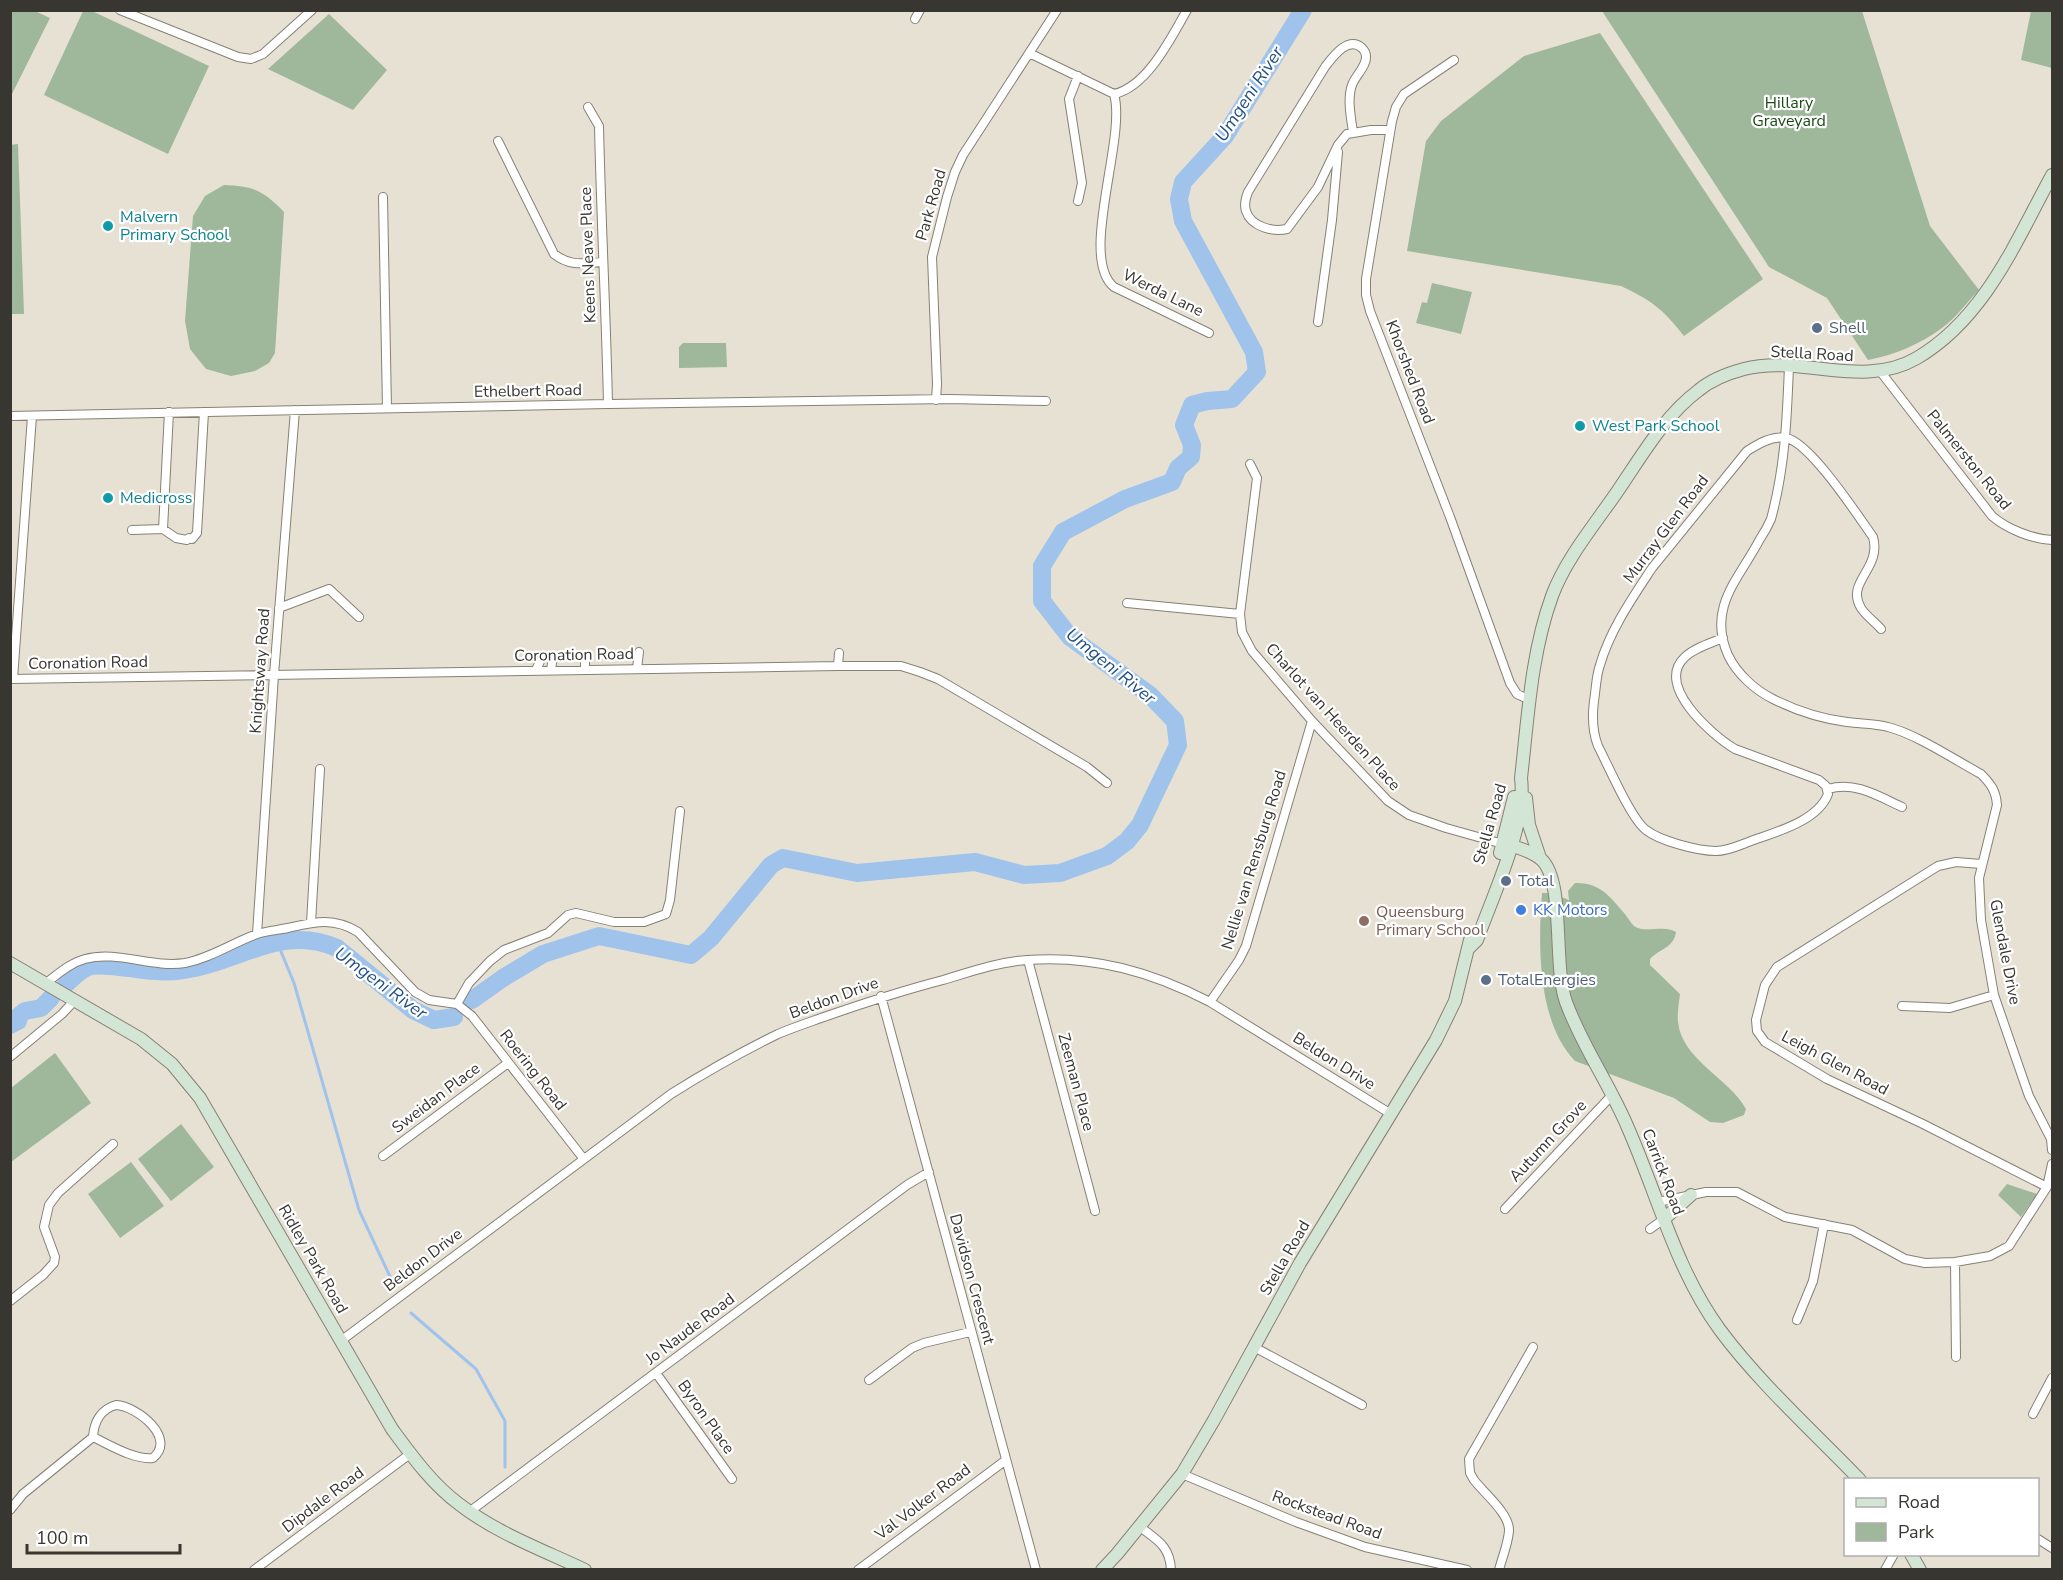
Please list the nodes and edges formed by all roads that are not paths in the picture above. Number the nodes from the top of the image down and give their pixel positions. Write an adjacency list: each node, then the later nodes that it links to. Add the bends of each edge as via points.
1 (120, 10): 2 (street, via 238,57 251,58 263,54)
2 (312, 10)
3 (1057, 10): 5 (street, Park Road)
4 (1187, 10): 8 (street, via 1162,53 1138,81 1125,92)
5 (1029, 53): 7 (street); 22 (street, Park Road, via 963,155 947,197 932,257)
6 (1454, 60): 10 (street, Khorshed Road, via 1404,94 1396,106)
7 (1078, 76): 8 (street); 16 (street, via 1069,99 1082,183)
8 (1114, 94): 19 (street, Werda Lane, via 1115,134 1101,234 1105,279)
9 (588, 107): 17 (street, Keens Neave Place, via 599,126)
10 (1390, 130): 11 (street); 54 (street, Khorshed Road, via 1366,296 1510,683 1517,694)
11 (1353, 132): 13 (street); 13 (street, via 1350,90 1367,59 1362,48 1347,45 1325,67 1248,192 1245,210 1249,216 1269,230 1287,229 1318,187)
12 (498, 141): 17 (street, via 554,254 575,264)
13 (1338, 146): 18 (street)
14 (2052, 175): 21 (main road, Stella Road, via 1986,294 1966,318 1916,359)
15 (383, 197): 25 (street)
16 (1078, 201)
17 (603, 262): 24 (street, Keens Neave Place)
18 (1318, 322)
19 (1209, 333)
20 (1789, 366): 21 (main road, Stella Road, via 1849,373); 31 (street, Glendale Drive); 54 (main road, Stella Road, via 1745,369 1720,378 1699,390 1666,423 1586,537 1553,593 1541,631)
21 (1880, 371): 35 (street, Palmerston Road, via 1992,516 2003,525)
22 (936, 400): 23 (street, Ethelbert Road); 24 (street, Ethelbert Road)
23 (1047, 401)
24 (608, 404): 25 (street, Ethelbert Road)
25 (387, 408): 26 (street, Ethelbert Road)
26 (295, 410): 28 (street, Ethelbert Road); 37 (street, Knightsway Road)
27 (169, 412): 28 (street, Ethelbert Road); 30 (street, Ethelbert Road); 33 (street)
28 (204, 412): 33 (street, via 197,533 187,540)
29 (10, 416): 30 (street, Ethelbert Road)
30 (32, 416): 53 (street)
31 (1786, 438): 40 (street, via 1815,459 1873,537 1874,560 1857,593 1862,609); 41 (street, Glendale Drive, via 1769,523 1723,604); 59 (street, Murray Glen Road, via 1769,440 1747,451 1652,568 1604,653 1593,726 1598,746 1637,821 1648,832 1683,845 1726,850 1790,827 1822,804)
32 (1250, 464): 38 (street, Charlot van Heerden Place, via 1257,478)
33 (163, 529): 34 (street)
34 (132, 530)
35 (2052, 540)
36 (1127, 603): 38 (street)
37 (279, 608): 39 (street, via 329,589); 52 (street, Knightsway Road)
38 (1240, 615): 55 (street, Charlot van Heerden Place, via 1245,641)
39 (359, 616)
40 (1881, 629)
41 (1723, 638): 59 (street, via 1683,658 1678,666 1677,685 1682,699 1725,743 1819,780); 64 (street, Glendale Drive, via 1730,660 1741,674 1775,700 1832,720 1896,730 1981,774 1996,794 1996,805)
42 (639, 652): 48 (street)
43 (839, 654): 47 (street)
44 (553, 656): 50 (street)
45 (585, 656): 51 (street)
46 (542, 657): 49 (street)
47 (838, 666): 48 (street, Coronation Road); 57 (street, Coronation Road, via 901,666 938,679 1087,767)
48 (637, 669): 51 (street, Coronation Road)
49 (536, 670): 50 (street, Coronation Road); 52 (street, Coronation Road)
50 (551, 670): 51 (street, Coronation Road)
51 (585, 670)
52 (274, 675): 53 (street, Coronation Road); 66 (street, Knightsway Road)
53 (12, 679)
54 (1530, 700): 58 (main road, Stella Road)
55 (1312, 721): 62 (street, Charlot van Heerden Place, via 1398,810); 73 (street, Nellie van Rensburg Road, via 1246,946)
56 (320, 769): 65 (street)
57 (1107, 783)
58 (1522, 783): 62 (main road, Stella Road, via 1518,819); 63 (main road, Carrick Road)
59 (1828, 789): 60 (street, via 1853,786)
60 (1902, 807)
61 (680, 811): 74 (street, via 666,914 644,922 614,922 576,912 568,915 548,933 490,961 469,983)
62 (1507, 845): 63 (main road); 79 (main road, Stella Road, via 1446,1020)
63 (1540, 858): 78 (main road, Carrick Road, via 1549,869 1556,897 1558,958 1565,1000)
64 (1981, 864): 70 (street, Glendale Drive, via 1979,908); 86 (street, Leigh Glen Road, via 1956,862 1938,866 1777,967 1765,986 1757,1031 1765,1042 1827,1079)
65 (311, 923): 66 (street); 74 (street, via 347,925 415,992 429,1000)
66 (257, 934): 69 (street, via 183,963 103,956 84,959)
67 (1028, 960): 71 (street, Beldon Drive, via 1006,962); 73 (street, Beldon Drive, via 1084,961 1132,969); 90 (street, Zeeman Place)
68 (10, 963): 69 (main road, Ridley Park Road)
69 (46, 983): 72 (main road, Ridley Park Road)
70 (1994, 995): 75 (street, via 1950,1008); 81 (street, Glendale Drive)
71 (881, 996): 83 (street, Beldon Drive, via 781,1033 716,1065); 85 (street, Davidson Crescent)
72 (75, 1000): 76 (street); 98 (main road, Ridley Park Road, via 141,1039 187,1081)
73 (1210, 1002): 79 (street, Beldon Drive)
74 (457, 1004): 77 (street, Roering Road, via 472,1016)
75 (1902, 1006)
76 (10, 1057)
77 (508, 1063): 82 (street, Sweidan Place); 83 (street, Roering Road)
78 (1614, 1094): 88 (main road, Carrick Road); 89 (street, Autumn Grove)
79 (1391, 1114): 99 (main road, Stella Road)
80 (113, 1144): 95 (street, via 58,1193 50,1205 44,1227 54,1263)
81 (2052, 1150)
82 (383, 1156)
83 (583, 1158): 98 (street, Beldon Drive)
84 (2052, 1164): 86 (street)
85 (929, 1172): 97 (street, Davidson Crescent); 102 (street, Jo Naude Road)
86 (2047, 1187): 94 (street, via 2008,1246 1990,1256)
87 (1690, 1195): 88 (street); 91 (main road); 92 (street, via 1737,1192 1785,1217)
88 (1658, 1202): 91 (main road, Carrick Road)
89 (1505, 1209)
90 (1095, 1211)
91 (1664, 1220): 93 (street); 111 (main road, Carrick Road, via 1693,1286 1719,1329 1758,1377)
92 (1824, 1224): 94 (street, via 1852,1230 1905,1259); 96 (street, via 1813,1281)
93 (1650, 1229)
94 (1955, 1262): 101 (street)
95 (10, 1300)
96 (1797, 1320)
97 (970, 1332): 104 (street, via 912,1348); 109 (street, Davidson Crescent)
98 (342, 1340): 108 (main road, Ridley Park Road)
99 (1254, 1347): 105 (street); 110 (main road, Stella Road)
100 (1533, 1347): 127 (street, via 1469,1459 1474,1480 1506,1516 1509,1525)
101 (1956, 1357)
102 (656, 1373): 112 (street, Byron Place); 114 (street, Jo Naude Road)
103 (2052, 1378): 106 (street)
104 (869, 1380)
105 (1362, 1406)
106 (2033, 1414)
107 (93, 1437): 107 (street, via 102,1413 110,1407 124,1406 139,1413 162,1442 157,1455 146,1459); 113 (street, via 23,1494)
108 (410, 1454): 114 (main road, Ridley Park Road, via 443,1491); 120 (street, Dipdale Road)
109 (1006, 1460): 122 (street, Val Volker Road); 123 (street, Davidson Crescent)
110 (1182, 1474): 115 (main road, Stella Road); 126 (street, Rockstead Road, via 1365,1546)
111 (1859, 1478)
112 (732, 1479)
113 (10, 1510)
114 (469, 1512): 121 (main road, Ridley Park Road)
115 (1140, 1527): 124 (main road, Stella Road); 125 (street, via 1166,1547)
116 (2039, 1540): 117 (street)
117 (2052, 1548)
118 (1893, 1556): 128 (street)
119 (1912, 1556): 129 (main road)
120 (254, 1569)
121 (585, 1569)
122 (858, 1569)
123 (1036, 1569)
124 (1102, 1569)
125 (1171, 1569)
126 (1467, 1569)
127 (1499, 1569)
128 (1885, 1569)
129 (1920, 1569)

